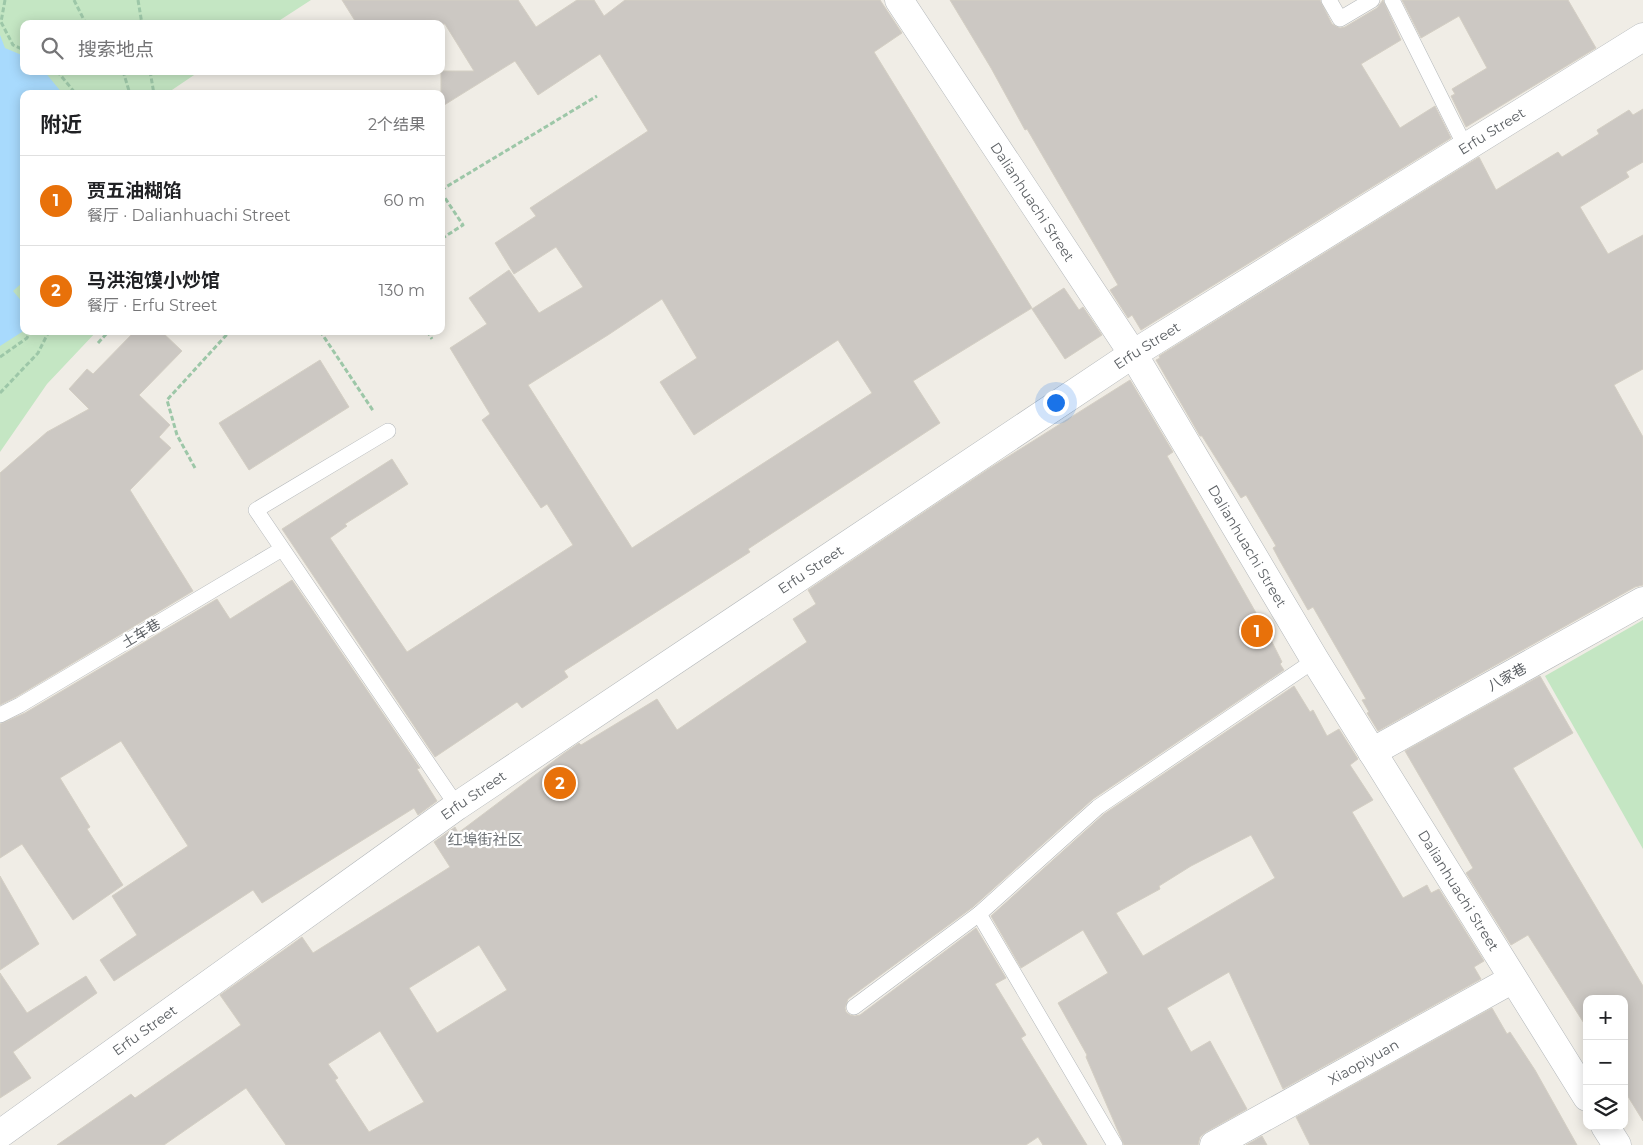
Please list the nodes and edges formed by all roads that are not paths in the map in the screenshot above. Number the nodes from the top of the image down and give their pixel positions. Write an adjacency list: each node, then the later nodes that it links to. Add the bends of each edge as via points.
1 (899, 0): 7 (street, Dalianhuachi Street)
2 (1329, 0): 3 (lane, via 1340,19)
3 (1372, 0)
4 (1392, 0): 6 (lane)
5 (1643, 37): 6 (street, Erfu Street)
6 (1465, 146): 7 (street, Erfu Street)
7 (1133, 354): 11 (street, Dalianhuachi Street); 14 (street, Erfu Street)
8 (388, 431): 9 (lane, via 256,510)
9 (282, 548): 12 (lane, 土车巷); 14 (lane)
10 (1643, 602): 13 (street, 八家巷)
11 (1315, 660): 13 (street, Dalianhuachi Street); 15 (lane, via 1098,807)
12 (0, 716)
13 (1372, 752): 16 (street, Dalianhuachi Street)
14 (457, 806): 20 (street, Erfu Street)
15 (979, 914): 17 (lane); 21 (lane)
16 (1512, 979): 18 (street, Dalianhuachi Street); 22 (street, Xiaopiyuan)
17 (854, 1007)
18 (1583, 1091)
19 (1608, 1130): 23 (street)
20 (0, 1134)
21 (1115, 1145)
22 (1214, 1145)
23 (1617, 1145)

